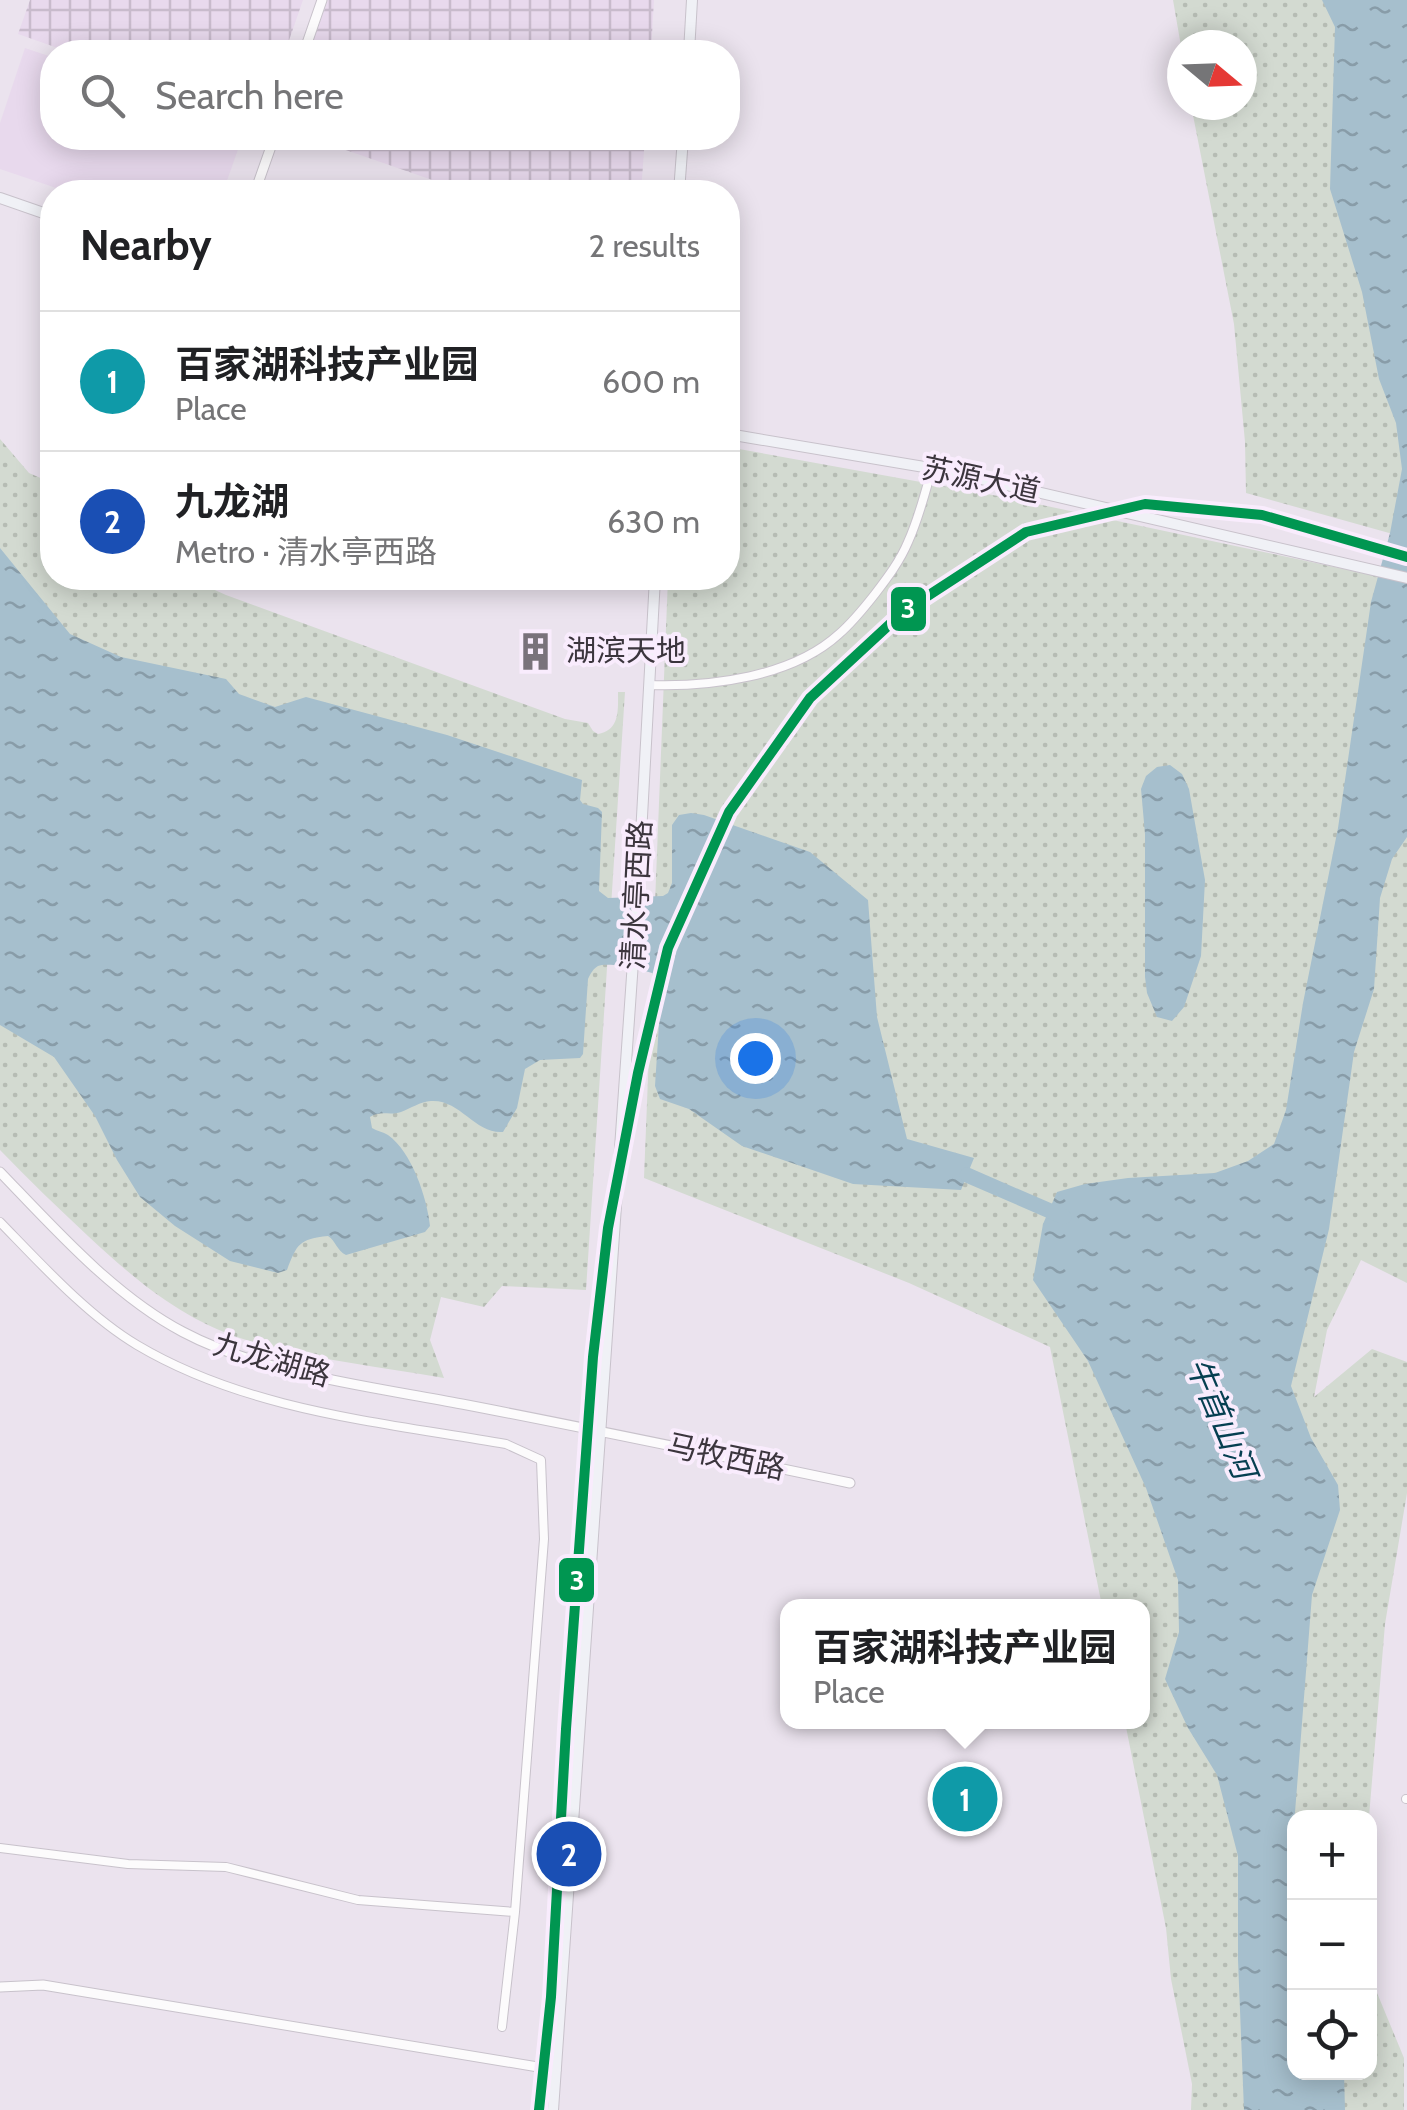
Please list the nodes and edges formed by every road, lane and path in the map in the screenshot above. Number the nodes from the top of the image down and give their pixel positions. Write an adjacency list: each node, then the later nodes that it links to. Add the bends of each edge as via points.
1 (322, 0): 3 (street)
2 (692, 0): 4 (main road)
3 (308, 40)
4 (689, 40)
5 (270, 150): 7 (street)
6 (682, 150): 8 (main road)
7 (260, 180)
8 (680, 180)
9 (0, 198): 10 (main road)
10 (40, 212)
11 (740, 436): 12 (main road, 苏源大道)
12 (932, 468): 13 (main road, 苏源大道); 15 (street, via 892,572 837,637 802,659 748,677)
13 (1407, 578)
14 (654, 590): 15 (main road, 清水亭西路)
15 (649, 685): 18 (main road, 清水亭西路)
16 (0, 1172): 18 (street, 九龙湖路, via 78,1253 182,1332 236,1355 324,1378)
17 (0, 1222): 21 (street, via 102,1320 185,1369 268,1400 506,1444 541,1460 544,1539)
18 (601, 1431): 19 (street, 马牧西路); 24 (main road, 清水亭西路)
19 (850, 1483)
20 (0, 1848): 21 (street, via 128,1864 226,1867 358,1900)
21 (515, 1912): 23 (street)
22 (0, 1987): 24 (street, via 42,1985)
23 (502, 2027)
24 (556, 2070): 25 (main road, 清水亭西路)
25 (553, 2110)

